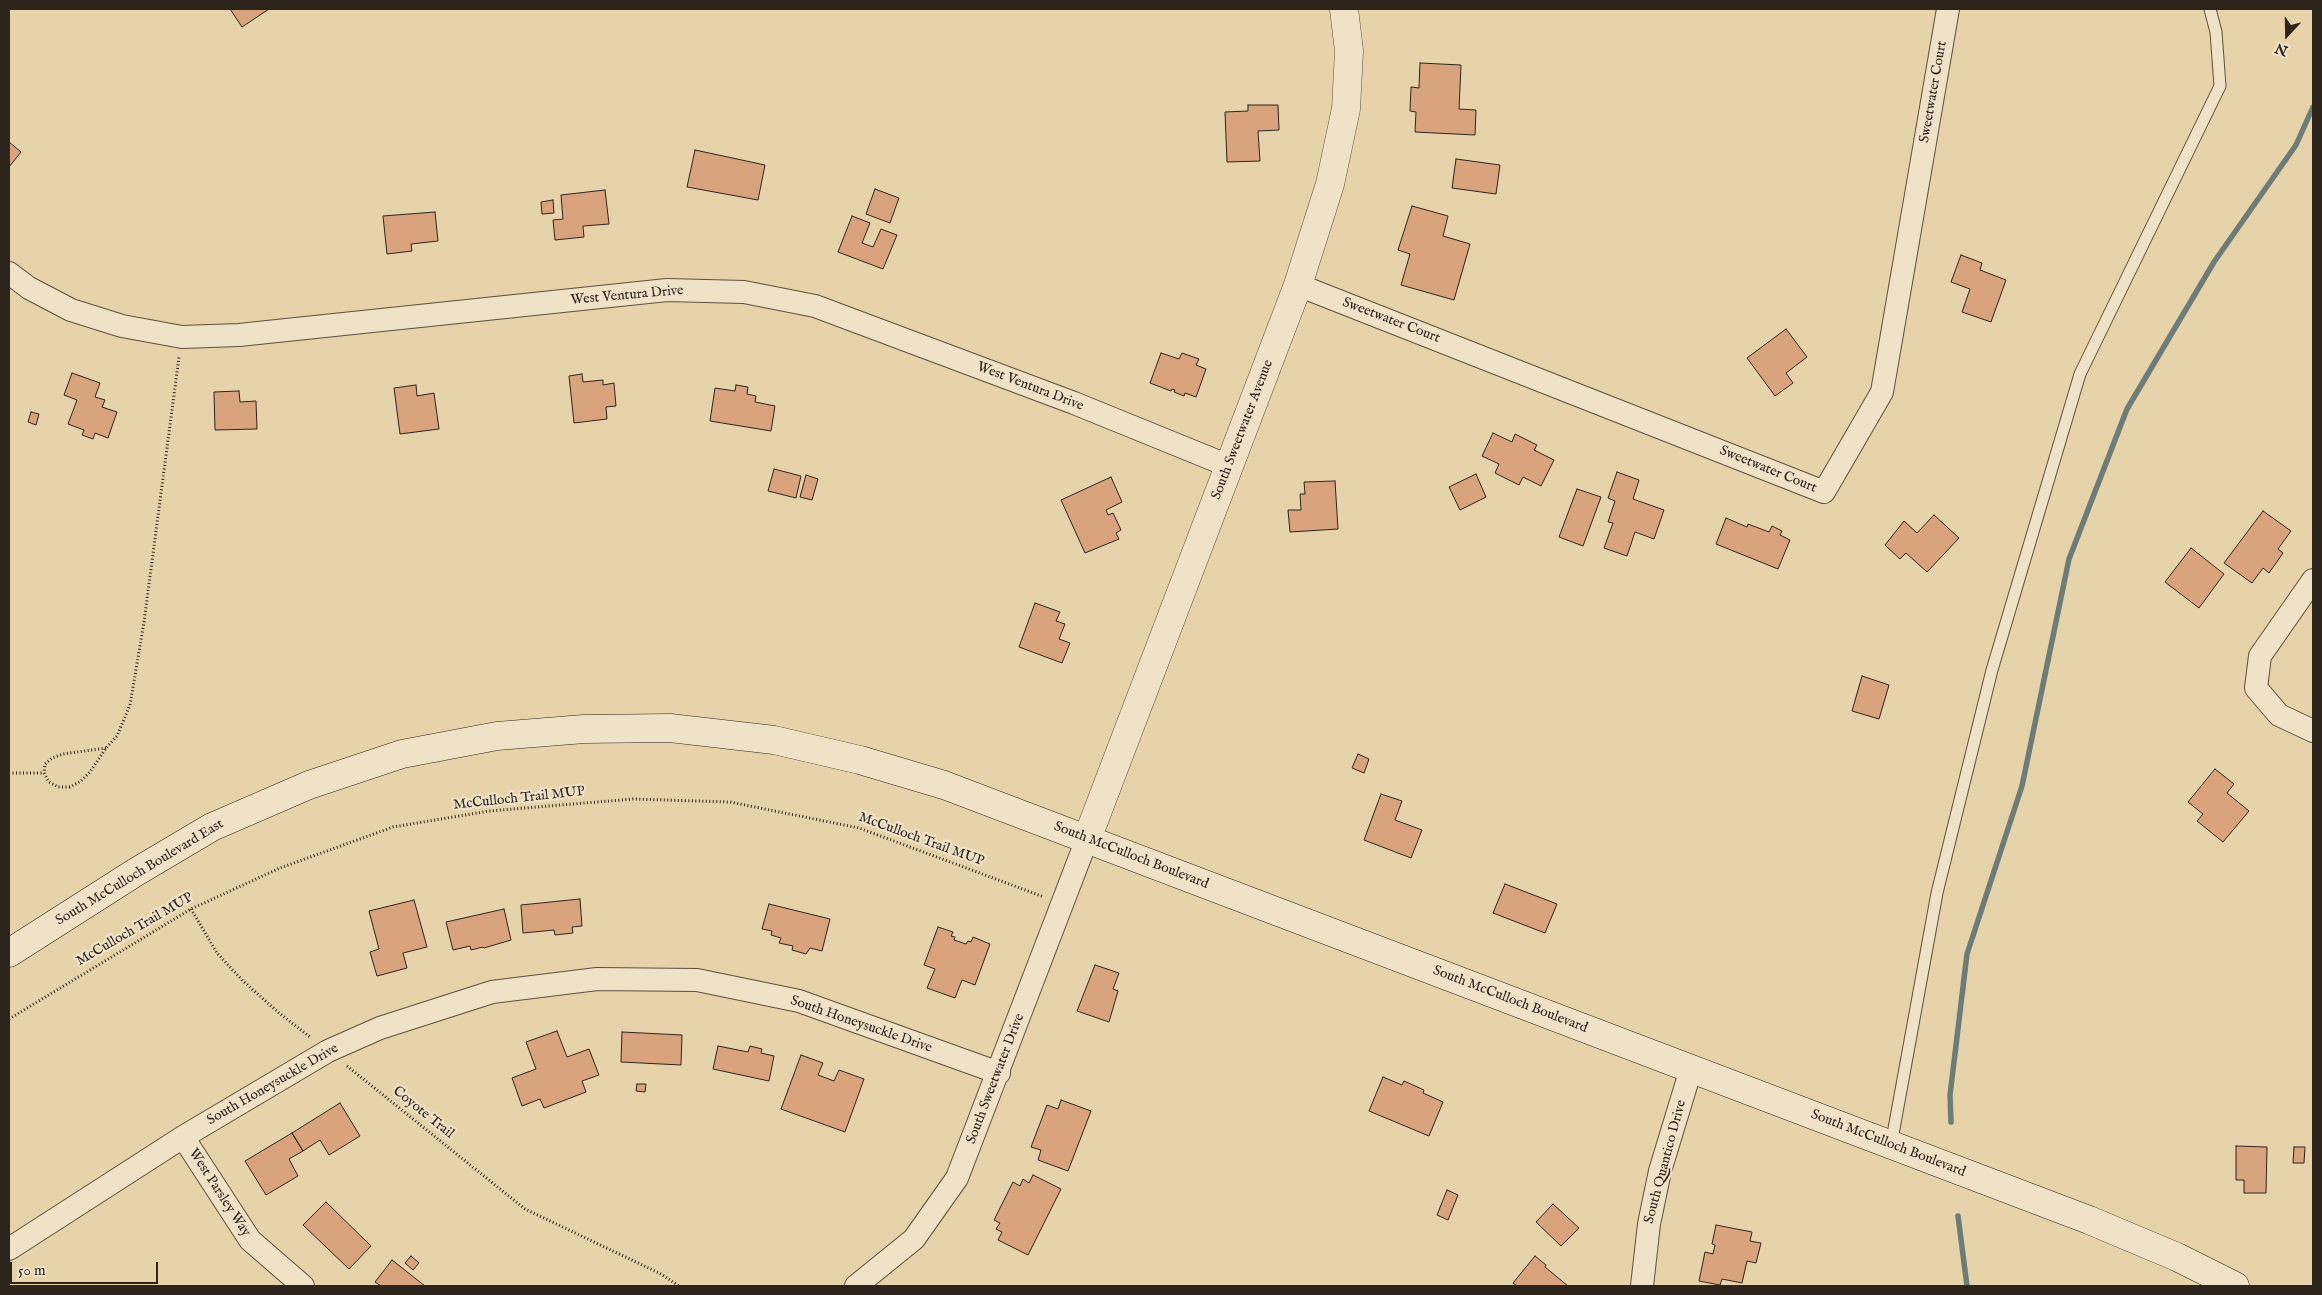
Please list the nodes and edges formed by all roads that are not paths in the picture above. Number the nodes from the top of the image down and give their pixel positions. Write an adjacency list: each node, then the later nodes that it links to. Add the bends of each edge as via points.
1 (1344, 9): 5 (main road, South Sweetwater Avenue, via 1349,51 1346,109 1330,184)
2 (1948, 9): 5 (street, Sweetwater Court, via 1882,392 1824,492)
3 (2210, 9): 15 (lane, via 2216,32 2220,86 2080,374 1992,670 1937,893)
4 (9, 273): 6 (street, West Ventura Drive, via 29,288 71,310 122,326 182,337 239,334 667,290 744,292 816,306)
5 (1298, 285): 6 (main road, South Sweetwater Avenue)
6 (1229, 466): 10 (main road, South Sweetwater Avenue)
7 (2313, 580): 8 (street, via 2260,656 2256,688 2279,714)
8 (2313, 731)
9 (774, 740): 10 (main road, South McCulloch Boulevard, via 860,760 944,785); 11 (main road, South McCulloch Boulevard East, via 670,728 584,729 497,736 402,754 309,785 212,827)
10 (1087, 839): 12 (main road, South McCulloch Boulevard); 13 (street, South Sweetwater Drive)
11 (9, 953)
12 (1691, 1069): 15 (main road, South McCulloch Boulevard); 19 (street, South Quantico Drive, via 1658,1180)
13 (999, 1073): 14 (street, South Honeysuckle Drive, via 799,1001 697,980 597,979 492,992 380,1028 328,1051); 18 (street, South Sweetwater Drive, via 958,1178 914,1238)
14 (183, 1138): 16 (street, South Honeysuckle Drive); 17 (street, West Parsley Way, via 250,1240)
15 (1891, 1145): 20 (main road, South McCulloch Boulevard, via 2089,1220 2178,1257)
16 (9, 1249)
17 (303, 1286)
18 (856, 1286)
19 (1642, 1286)
20 (2236, 1286)

